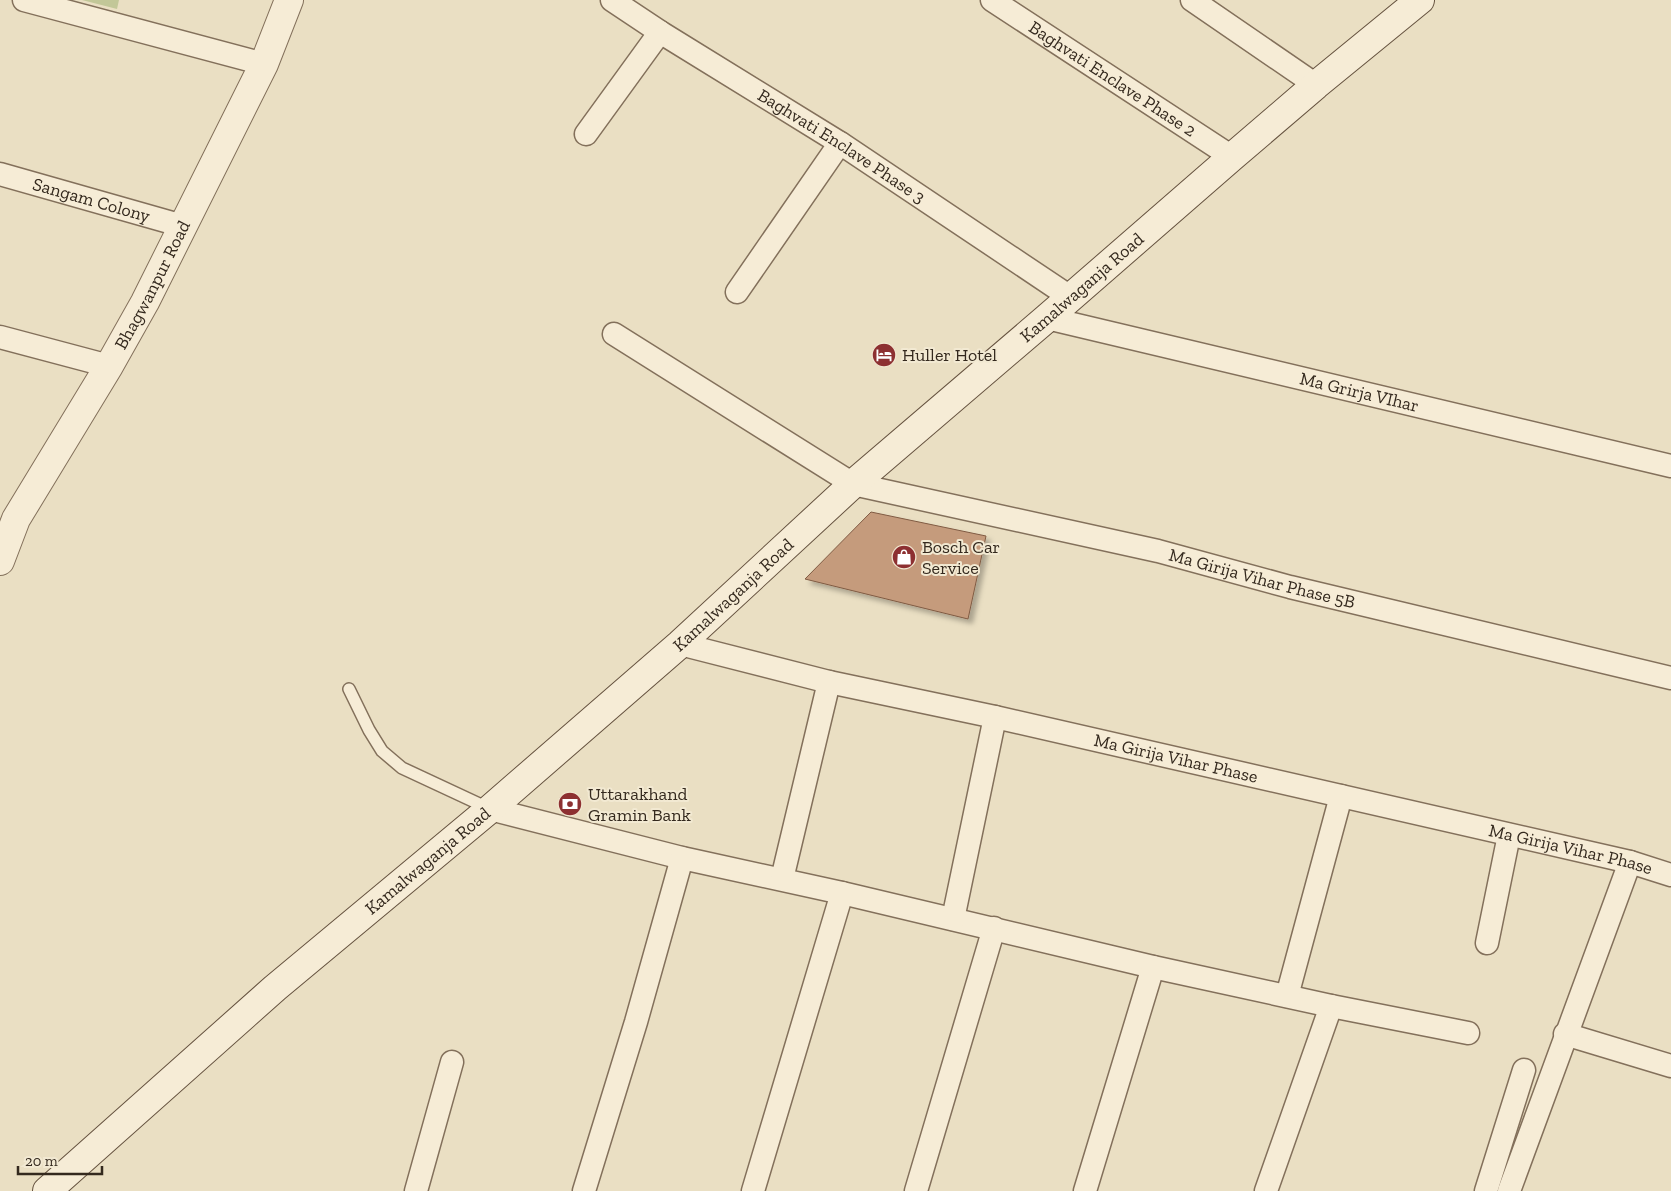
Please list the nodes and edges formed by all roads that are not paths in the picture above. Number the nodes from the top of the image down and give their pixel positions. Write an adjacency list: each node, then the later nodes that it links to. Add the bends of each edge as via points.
1 (24, 0): 8 (street)
2 (289, 0): 8 (main road, Bhagwanpur Road)
3 (612, 0): 7 (street, Baghvati Enclave Phase 3)
4 (992, 0): 12 (street, Baghvati Enclave Phase 2)
5 (1192, 0): 9 (street)
6 (1420, 0): 9 (main road, Kamalwaganja Road)
7 (660, 32): 10 (street); 11 (street, Baghvati Enclave Phase 3)
8 (264, 64): 14 (main road, Bhagwanpur Road)
9 (1316, 85): 12 (main road, Kamalwaganja Road)
10 (586, 134)
11 (840, 143): 15 (street); 16 (street, Baghvati Enclave Phase 3)
12 (1232, 157): 16 (main road, Kamalwaganja Road)
13 (0, 174): 14 (street, Sangam Colony)
14 (183, 226): 20 (main road, Bhagwanpur Road)
15 (737, 292)
16 (1070, 297): 17 (main road, Kamalwaganja Road)
17 (1047, 318): 21 (street, Ma Grirja VIhar); 22 (main road, Kamalwaganja Road)
18 (614, 334): 22 (street, Ma Girija Vihar Phase 5B)
19 (0, 336): 20 (street)
20 (109, 366): 23 (main road, Bhagwanpur Road)
21 (1671, 466)
22 (853, 484): 25 (main road, Kamalwaganja Road); 26 (street, Ma Girija Vihar Phase 5B, via 1158,551 1290,587)
23 (8, 516): 24 (main road, Bhagwanpur Road)
24 (0, 561)
25 (680, 644): 27 (street, Ma Girija Vihar Phase); 31 (main road, Kamalwaganja Road)
26 (1671, 678)
27 (829, 682): 29 (street, Ma Girija Vihar Phase); 36 (street)
28 (349, 689): 31 (lane, via 382,751 402,768)
29 (995, 717): 30 (street, Ma Girija Vihar Phase); 38 (street)
30 (1341, 796): 32 (street, Ma Girija Vihar Phase); 42 (street)
31 (490, 809): 33 (street); 49 (main road, Kamalwaganja Road, via 275,988)
32 (1509, 835): 34 (street, Ma Girija Vihar Phase); 40 (street)
33 (682, 858): 36 (street); 51 (street)
34 (1630, 862): 35 (street, Ma Girija Vihar Phase); 45 (street)
35 (1671, 875)
36 (782, 879): 37 (street)
37 (842, 893): 38 (street); 52 (street)
38 (953, 919): 39 (street)
39 (994, 928): 41 (street); 53 (street)
40 (1487, 943)
41 (1153, 967): 42 (street); 54 (street)
42 (1287, 996): 43 (street)
43 (1331, 1006): 44 (street); 55 (street)
44 (1468, 1033)
45 (1565, 1034): 47 (street); 57 (street)
46 (452, 1062): 50 (street)
47 (1671, 1066)
48 (1524, 1070): 56 (street)
49 (48, 1191)
50 (416, 1191)
51 (584, 1191)
52 (753, 1191)
53 (916, 1191)
54 (1085, 1191)
55 (1266, 1191)
56 (1486, 1191)
57 (1508, 1191)

